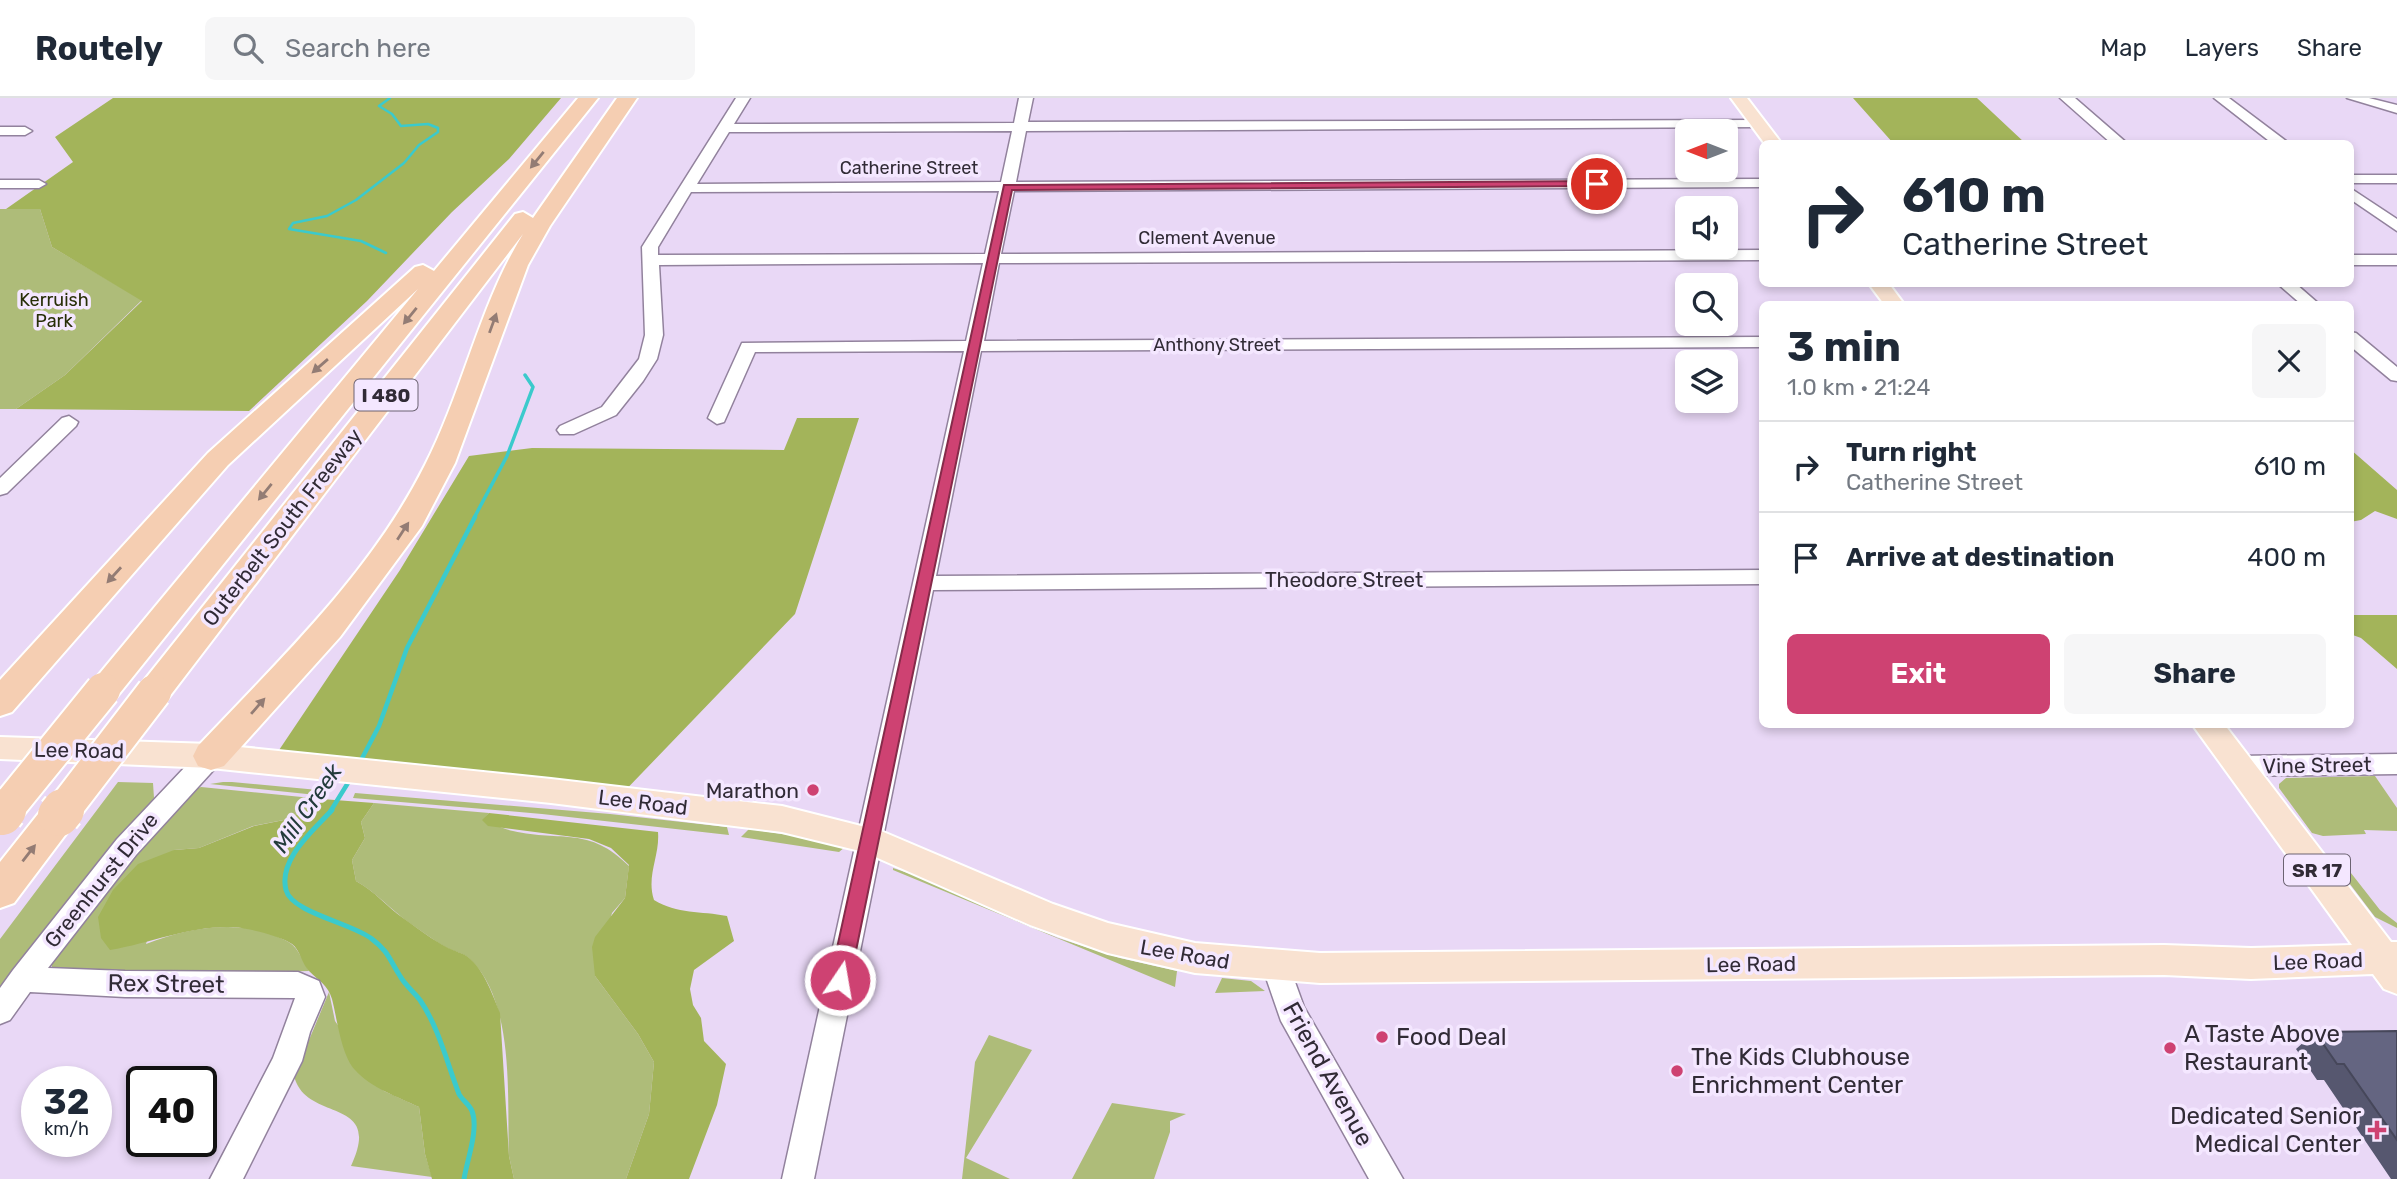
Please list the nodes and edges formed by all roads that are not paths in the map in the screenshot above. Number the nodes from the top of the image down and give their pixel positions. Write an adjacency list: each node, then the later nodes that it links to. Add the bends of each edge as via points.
1 (588, 98): 24 (highway, Outerbelt South Freeway / I 480, one-way to 24)
2 (617, 98): 54 (highway, Outerbelt South Freeway / I 480, one-way to 2, bridge)
3 (627, 98): 49 (highway, one-way to 3, via 349,604 407,526 441,463 516,265)
4 (743, 98): 13 (street)
5 (1026, 98): 12 (street)
6 (1740, 98): 11 (main road)
7 (2067, 98): 17 (street)
8 (2221, 98): 18 (street)
9 (2354, 98): 10 (street)
10 (2397, 109)
11 (1758, 123): 12 (street); 16 (main road)
12 (1020, 127): 13 (street); 25 (street)
13 (724, 128): 26 (street)
14 (0, 131): 15 (street)
15 (25, 131)
16 (1771, 140)
17 (2116, 140)
18 (2278, 140)
19 (2354, 179): 20 (street)
20 (2397, 179)
21 (1759, 183): 25 (street, Catherine Street)
22 (0, 184): 23 (street)
23 (39, 184)
24 (515, 187): 46 (highway, one-way to 46, via 218,460); 52 (highway, Outerbelt South Freeway / I 480, one-way to 52, bridge)
25 (1007, 187): 26 (street, Catherine Street); 30 (street)
26 (687, 188): 31 (street, via 650,247)
27 (2354, 195): 28 (street)
28 (2397, 226)
29 (1759, 255): 30 (street, Clement Avenue)
30 (992, 258): 31 (street, Clement Avenue); 38 (street)
31 (652, 260): 42 (street, via 654,335 648,359 608,411)
32 (2354, 260): 33 (street)
33 (2397, 260)
34 (2290, 287): 35 (street)
35 (2307, 301)
36 (2354, 340): 39 (street)
37 (1759, 342): 38 (street, Anthony Street)
38 (974, 346): 40 (street, Anthony Street, via 748,348); 45 (street)
39 (2397, 376)
40 (717, 418)
41 (69, 422): 43 (street)
42 (567, 430)
43 (0, 489)
44 (1759, 577): 45 (street, Theodore Street)
45 (925, 583): 53 (street)
46 (0, 703)
47 (2210, 728): 51 (main road, SR 17)
48 (0, 748): 49 (main road, Lee Road)
49 (211, 756): 53 (main road, Lee Road, via 782,819); 57 (street, Greenhurst Drive, via 120,852)
50 (2397, 764): 51 (street, Vine Street)
51 (2238, 766): 55 (main road, SR 17)
52 (1, 815)
53 (870, 840): 56 (main road, Lee Road, via 1108,939 1195,958); 60 (street)
54 (0, 891)
55 (2392, 964): 56 (main road, Lee Road, via 2164,960)
56 (1276, 966): 61 (street, Friend Avenue, via 1294,1019)
57 (23, 979): 58 (street, Greenhurst Drive); 59 (street, Rex Street, via 298,985 309,990 288,1061)
58 (0, 1011)
59 (226, 1179)
60 (798, 1179)
61 (1387, 1179)

